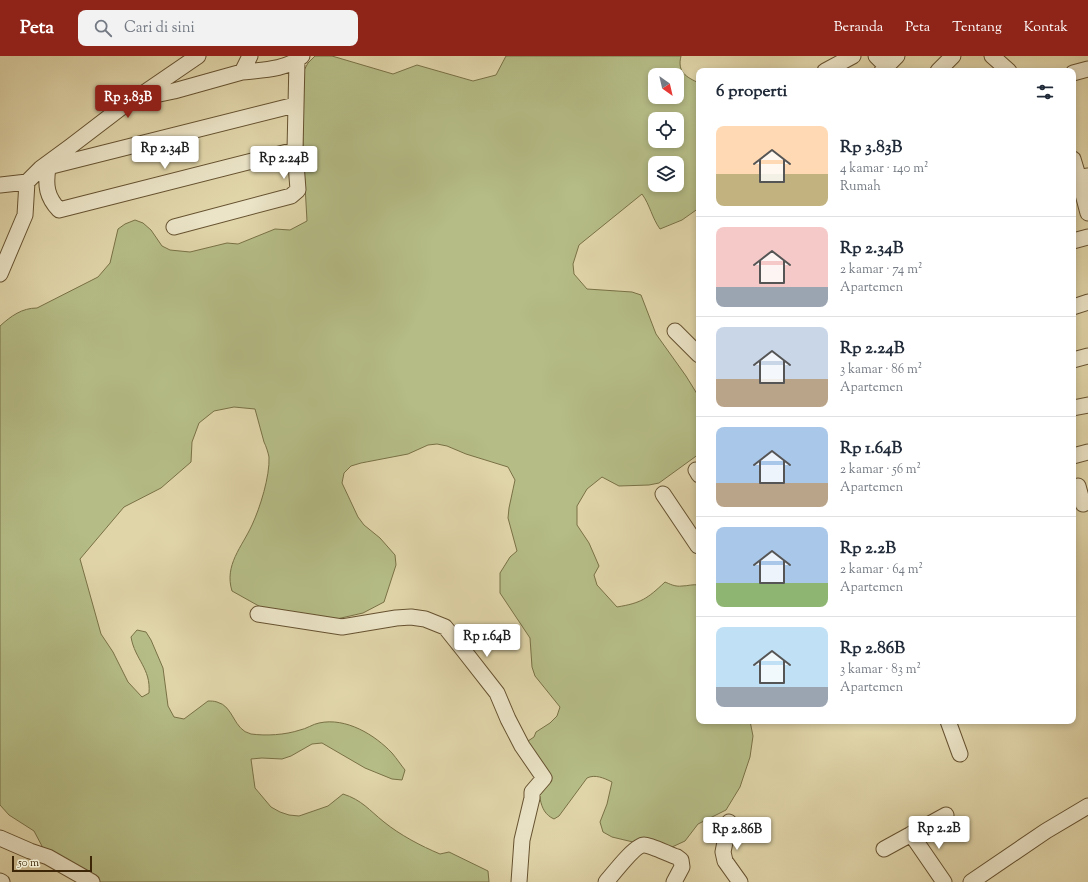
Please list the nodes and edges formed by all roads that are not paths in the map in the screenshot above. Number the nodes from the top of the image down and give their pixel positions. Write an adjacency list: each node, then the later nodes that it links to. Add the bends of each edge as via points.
1 (198, 56): 13 (street)
2 (250, 56): 11 (street)
3 (852, 56): 7 (street)
4 (953, 56): 8 (street)
5 (992, 56): 9 (street)
6 (299, 58): 11 (street, via 286,65); 14 (street)
7 (830, 68)
8 (941, 68)
9 (1006, 68)
10 (1088, 69): 12 (street)
11 (242, 72): 13 (street, via 174,91)
12 (1076, 72)
13 (136, 98): 17 (street)
14 (295, 105): 15 (street); 17 (street)
15 (295, 150): 17 (street, via 59,210 51,202 47,192); 22 (street, via 298,190 291,196)
16 (1076, 167): 18 (street)
17 (44, 168): 19 (street)
18 (1080, 178): 21 (street)
19 (27, 182): 20 (street); 27 (street, via 24,215)
20 (0, 185)
21 (1088, 213)
22 (174, 227)
23 (1088, 228): 24 (street)
24 (1076, 232)
25 (1088, 237): 26 (street)
26 (1076, 240)
27 (0, 274)
28 (1088, 295): 29 (street)
29 (1076, 299)
30 (1088, 302): 31 (street)
31 (1076, 306)
32 (675, 331): 33 (street)
33 (696, 352)
34 (1088, 356): 35 (street)
35 (1076, 359)
36 (1088, 404): 37 (street)
37 (1076, 407)
38 (1088, 452): 39 (street)
39 (1076, 455)
40 (1076, 487): 42 (street, via 1078,486 1083,504)
41 (663, 494): 43 (street)
42 (1088, 502)
43 (696, 539)
44 (258, 614): 54 (street, via 342,628 411,617 425,619 445,627 497,693 522,746 544,778 532,792 522,840)
45 (949, 724): 46 (street)
46 (960, 754)
47 (1088, 806): 59 (street, via 1046,831)
48 (946, 814): 50 (street)
49 (728, 822): 57 (street, via 723,852 725,861)
50 (911, 834): 52 (street); 58 (street)
51 (0, 838): 53 (street, via 48,857)
52 (884, 849)
53 (92, 882)
54 (519, 882)
55 (606, 882): 56 (street, via 632,852 644,845 681,860 682,867)
56 (674, 882)
57 (740, 882)
58 (944, 882)
59 (972, 882)

